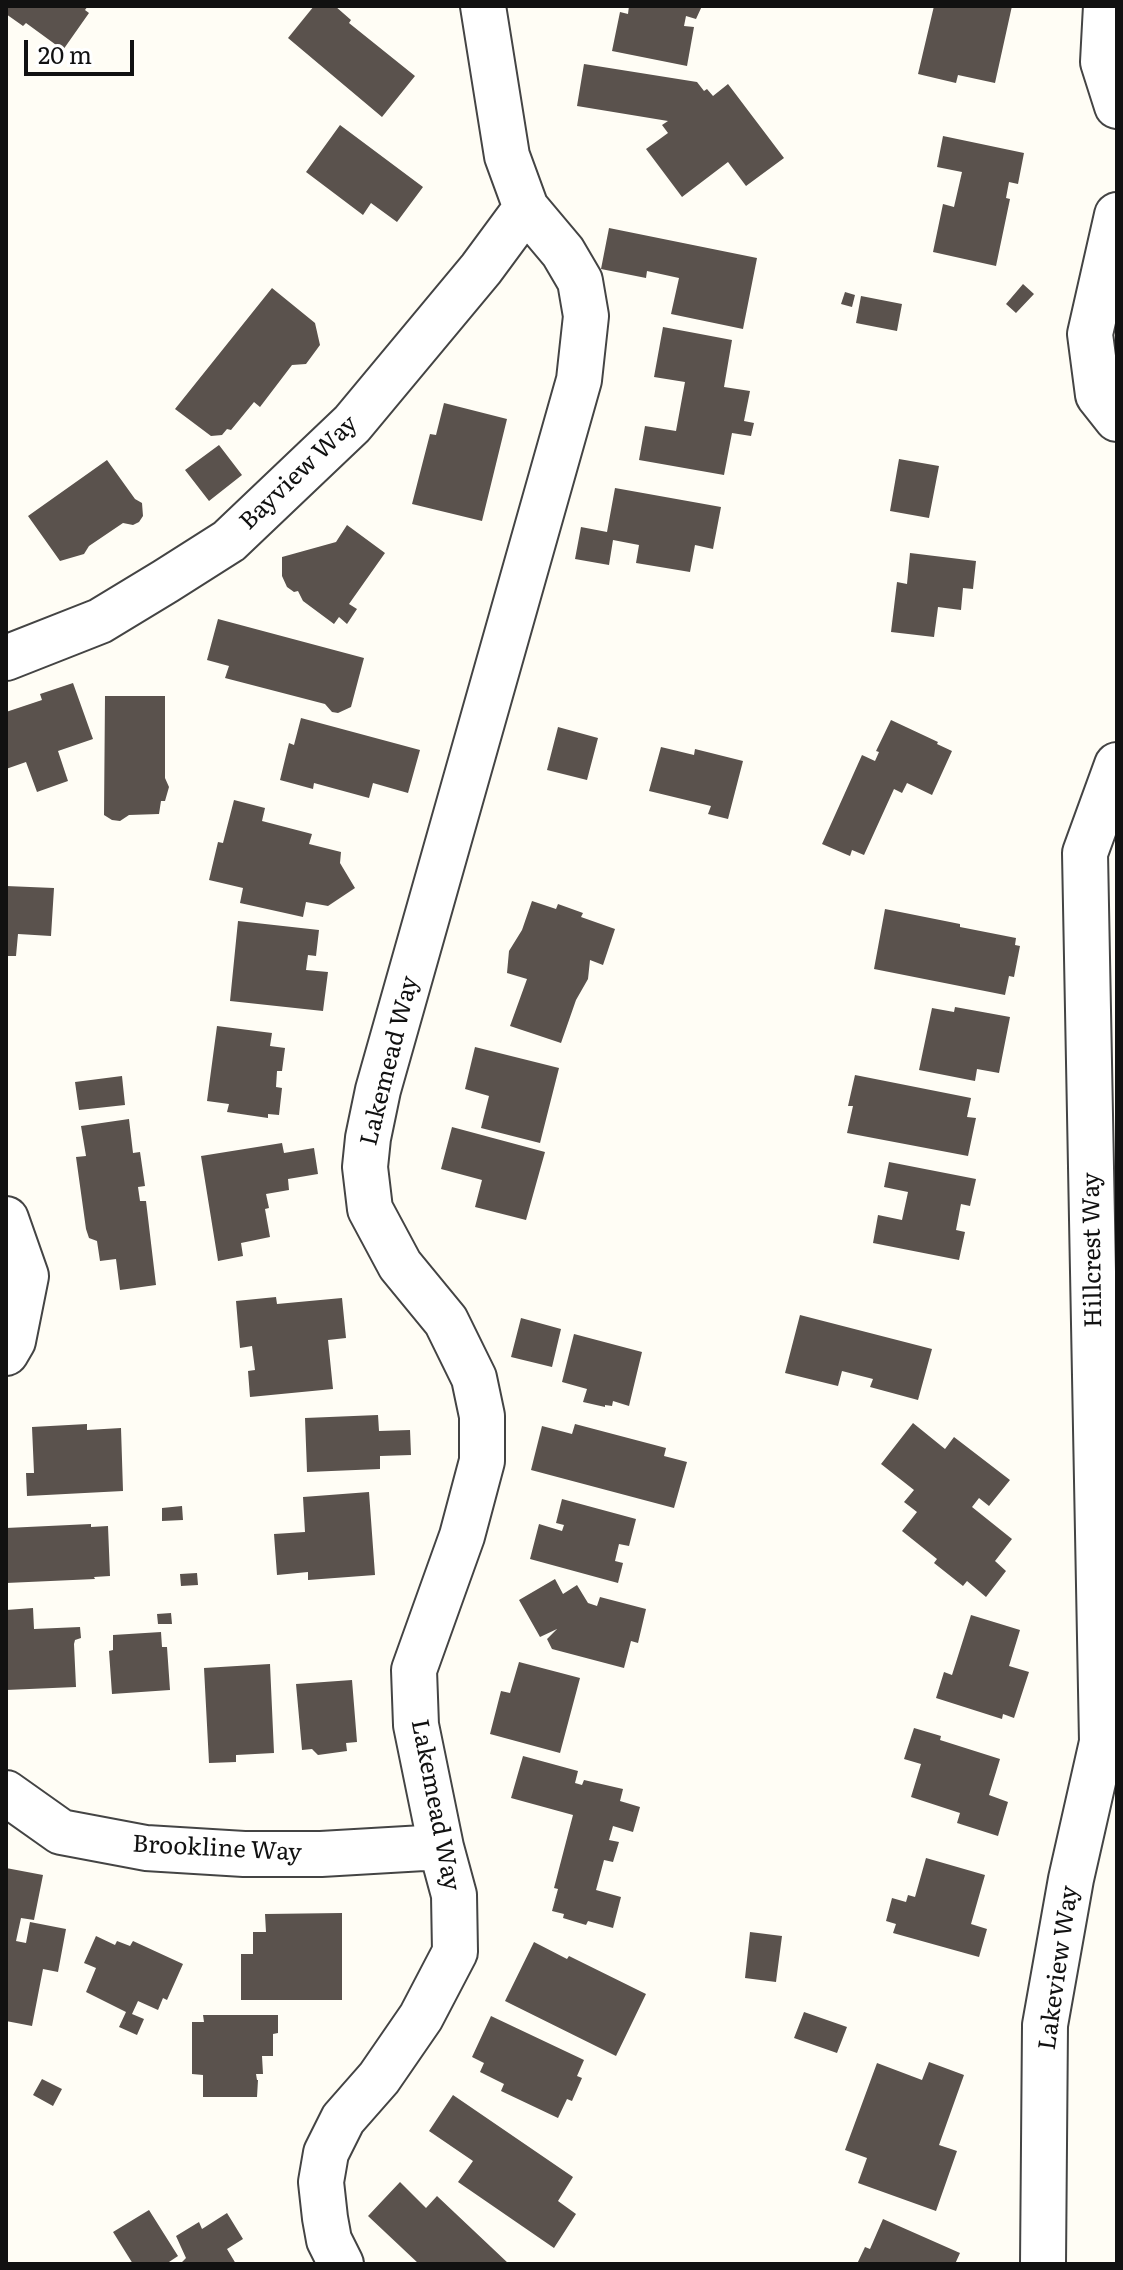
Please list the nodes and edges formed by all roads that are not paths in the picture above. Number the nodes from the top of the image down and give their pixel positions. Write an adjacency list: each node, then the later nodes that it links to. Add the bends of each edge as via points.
1 (483, 6): 4 (street, Lakemead Way, via 507,156)
2 (1106, 6): 3 (street, via 1103,62)
3 (1117, 106)
4 (526, 208): 7 (street, Bayview Way, via 352,424 229,541 100,621); 13 (street, Lakemead Way, via 580,281 586,316 579,380 378,1090 365,1167 370,1209 400,1265 446,1321 474,1378 482,1416 482,1461 466,1521 414,1670 416,1725)
5 (1117, 215): 6 (street, via 1090,334 1098,395)
6 (1117, 419)
7 (6, 658)
8 (1117, 765): 11 (street, Hillcrest Way, via 1085,853)
9 (6, 1219): 10 (street, via 26,1276)
10 (6, 1353)
11 (1110, 1736): 15 (street, Lakeview Way, via 1071,1879 1045,2025)
12 (6, 1793): 13 (street, Brookline Way, via 61,1832 146,1848 321,1854)
13 (441, 1847): 14 (street, Lakemead Way, via 454,1895 455,1952 421,2017 343,2119 326,2153 321,2182 325,2218)
14 (341, 2264)
15 (1043, 2264)

